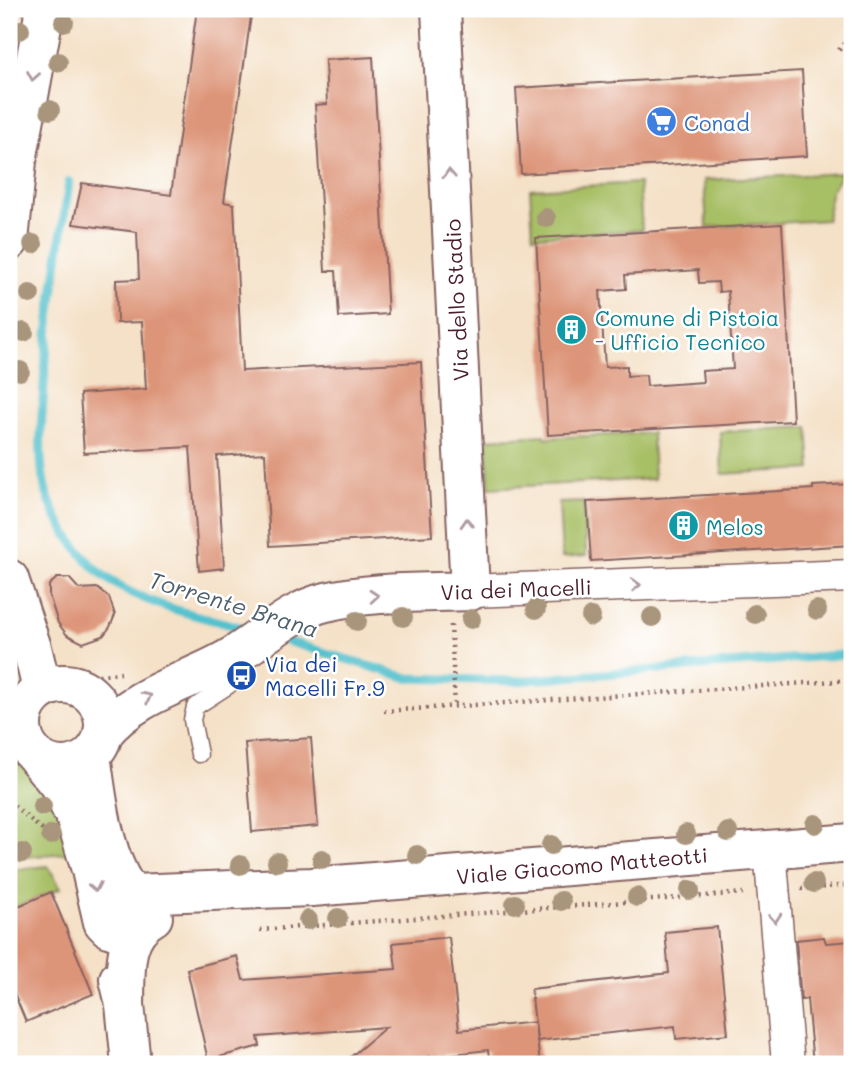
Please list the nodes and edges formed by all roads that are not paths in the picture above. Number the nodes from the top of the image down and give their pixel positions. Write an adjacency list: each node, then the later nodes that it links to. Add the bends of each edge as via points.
1 (45, 9): 3 (street, one-way to 3)
2 (441, 9): 7 (street, Via dello Stadio, one-way to 2)
3 (13, 161): 4 (street)
4 (9, 241)
5 (852, 576): 7 (street, Via dei Macelli, one-way to 5)
6 (9, 579): 9 (street, via 32,648)
7 (470, 591): 8 (street, Via dei Macelli, one-way to 7, via 307,608 339,600)
8 (219, 672): 10 (street, Via dei Macelli, one-way to 8, via 128,708); 11 (lane, via 195,707 192,720)
9 (34, 696): 10 (street, via 51,685 65,683 84,689 100,706 103,717); 12 (street, via 23,739)
10 (97, 744): 12 (street, via 79,763 64,767); 15 (street, via 99,814 120,877)
11 (199, 754)
12 (38, 759): 15 (street, one-way to 15, via 60,786 76,819 99,911)
13 (852, 843): 14 (street, Viale Giacomo Matteotti)
14 (770, 850): 15 (street, Viale Giacomo Matteotti, via 312,887); 17 (street, one-way to 17)
15 (126, 915): 16 (street, via 125,1004)
16 (131, 1064)
17 (788, 1064)

